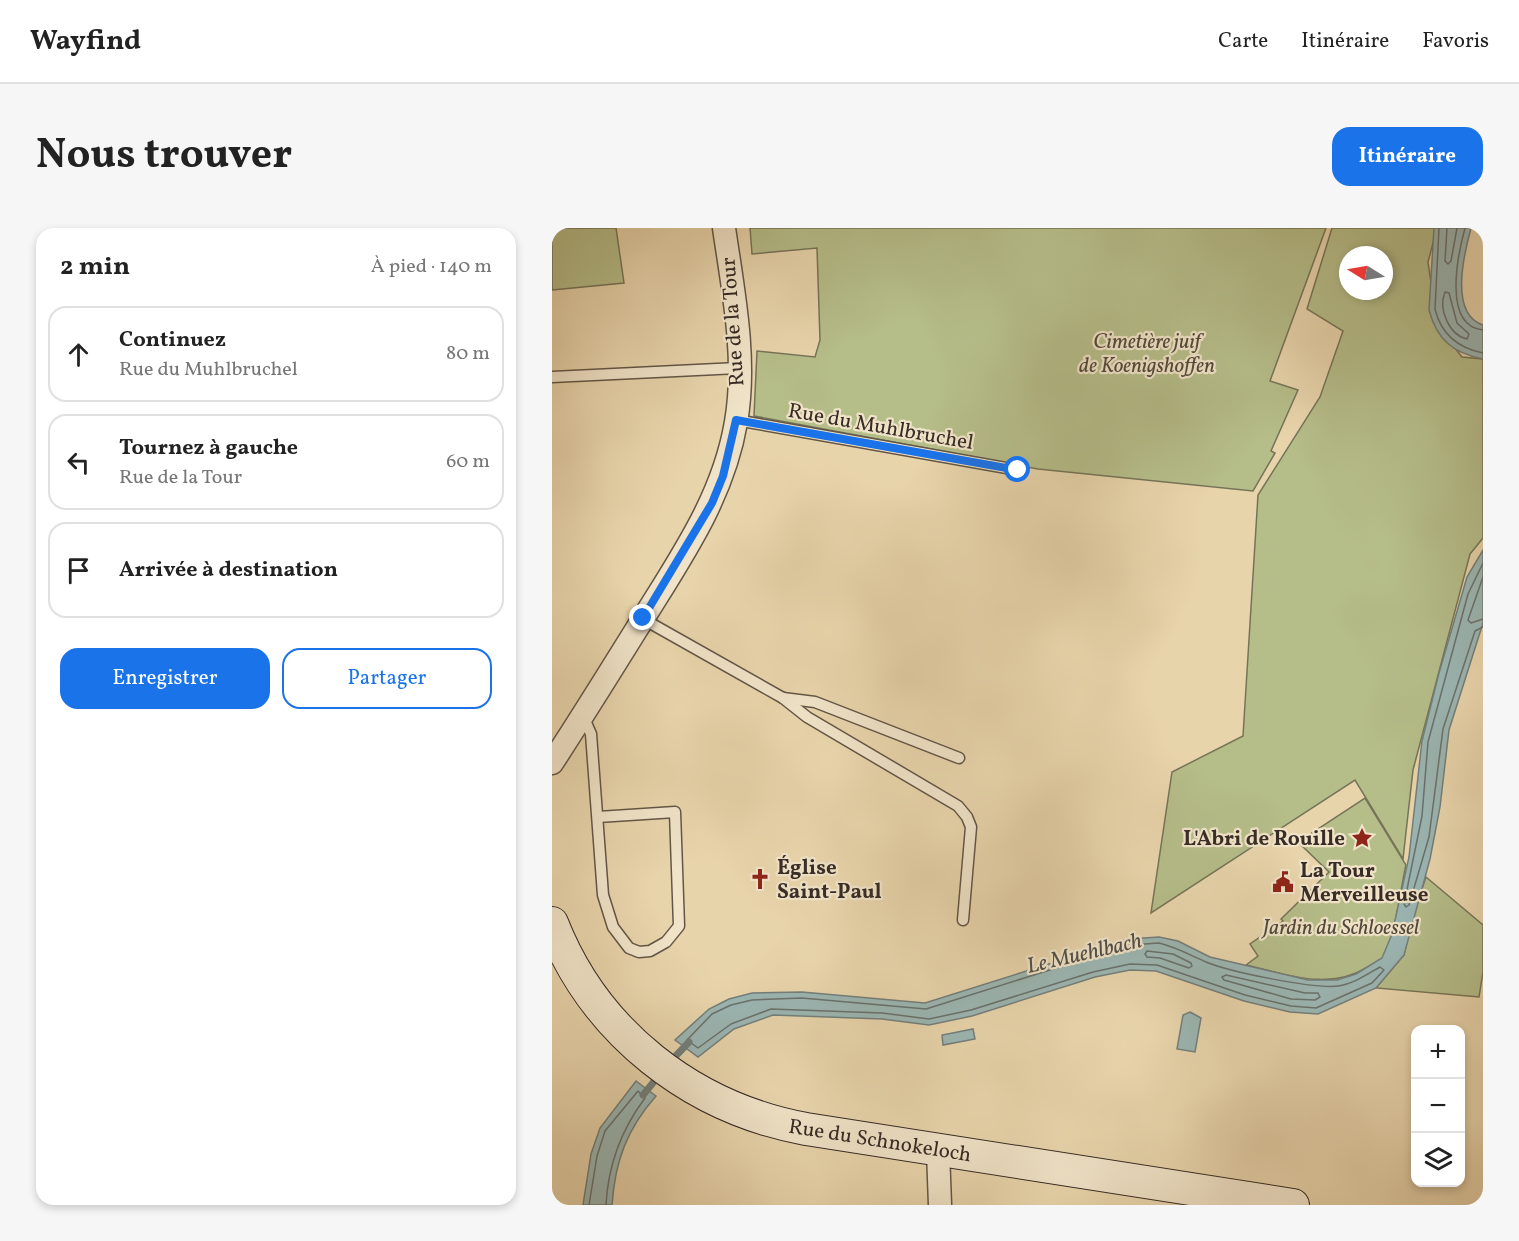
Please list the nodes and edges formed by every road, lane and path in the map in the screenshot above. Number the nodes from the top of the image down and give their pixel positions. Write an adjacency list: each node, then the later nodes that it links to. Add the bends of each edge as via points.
1 (724, 228): 2 (street, Rue de la Tour)
2 (738, 368): 3 (lane); 4 (street, Rue de la Tour)
3 (552, 377)
4 (736, 420): 5 (lane, Rue du Muhlbruchel); 6 (street, Rue de la Tour, via 723,476 712,503)
5 (1018, 470)
6 (643, 618): 7 (lane); 8 (street, Rue de la Tour)
7 (783, 698): 9 (lane, via 815,702); 12 (lane, via 807,717 958,806 971,828)
8 (582, 716): 10 (street, Rue de la Tour); 11 (lane, via 591,734)
9 (959, 758)
10 (552, 763)
11 (598, 817): 11 (lane, via 607,914 629,948 650,951 666,942 679,926 675,812)
12 (963, 920)
13 (552, 923): 14 (street, Rue du Schnokeloch, via 589,991 611,1020 671,1075 724,1105 767,1120)
14 (938, 1150): 15 (street); 16 (street, Rue du Schnokeloch)
15 (940, 1205)
16 (1293, 1205)

